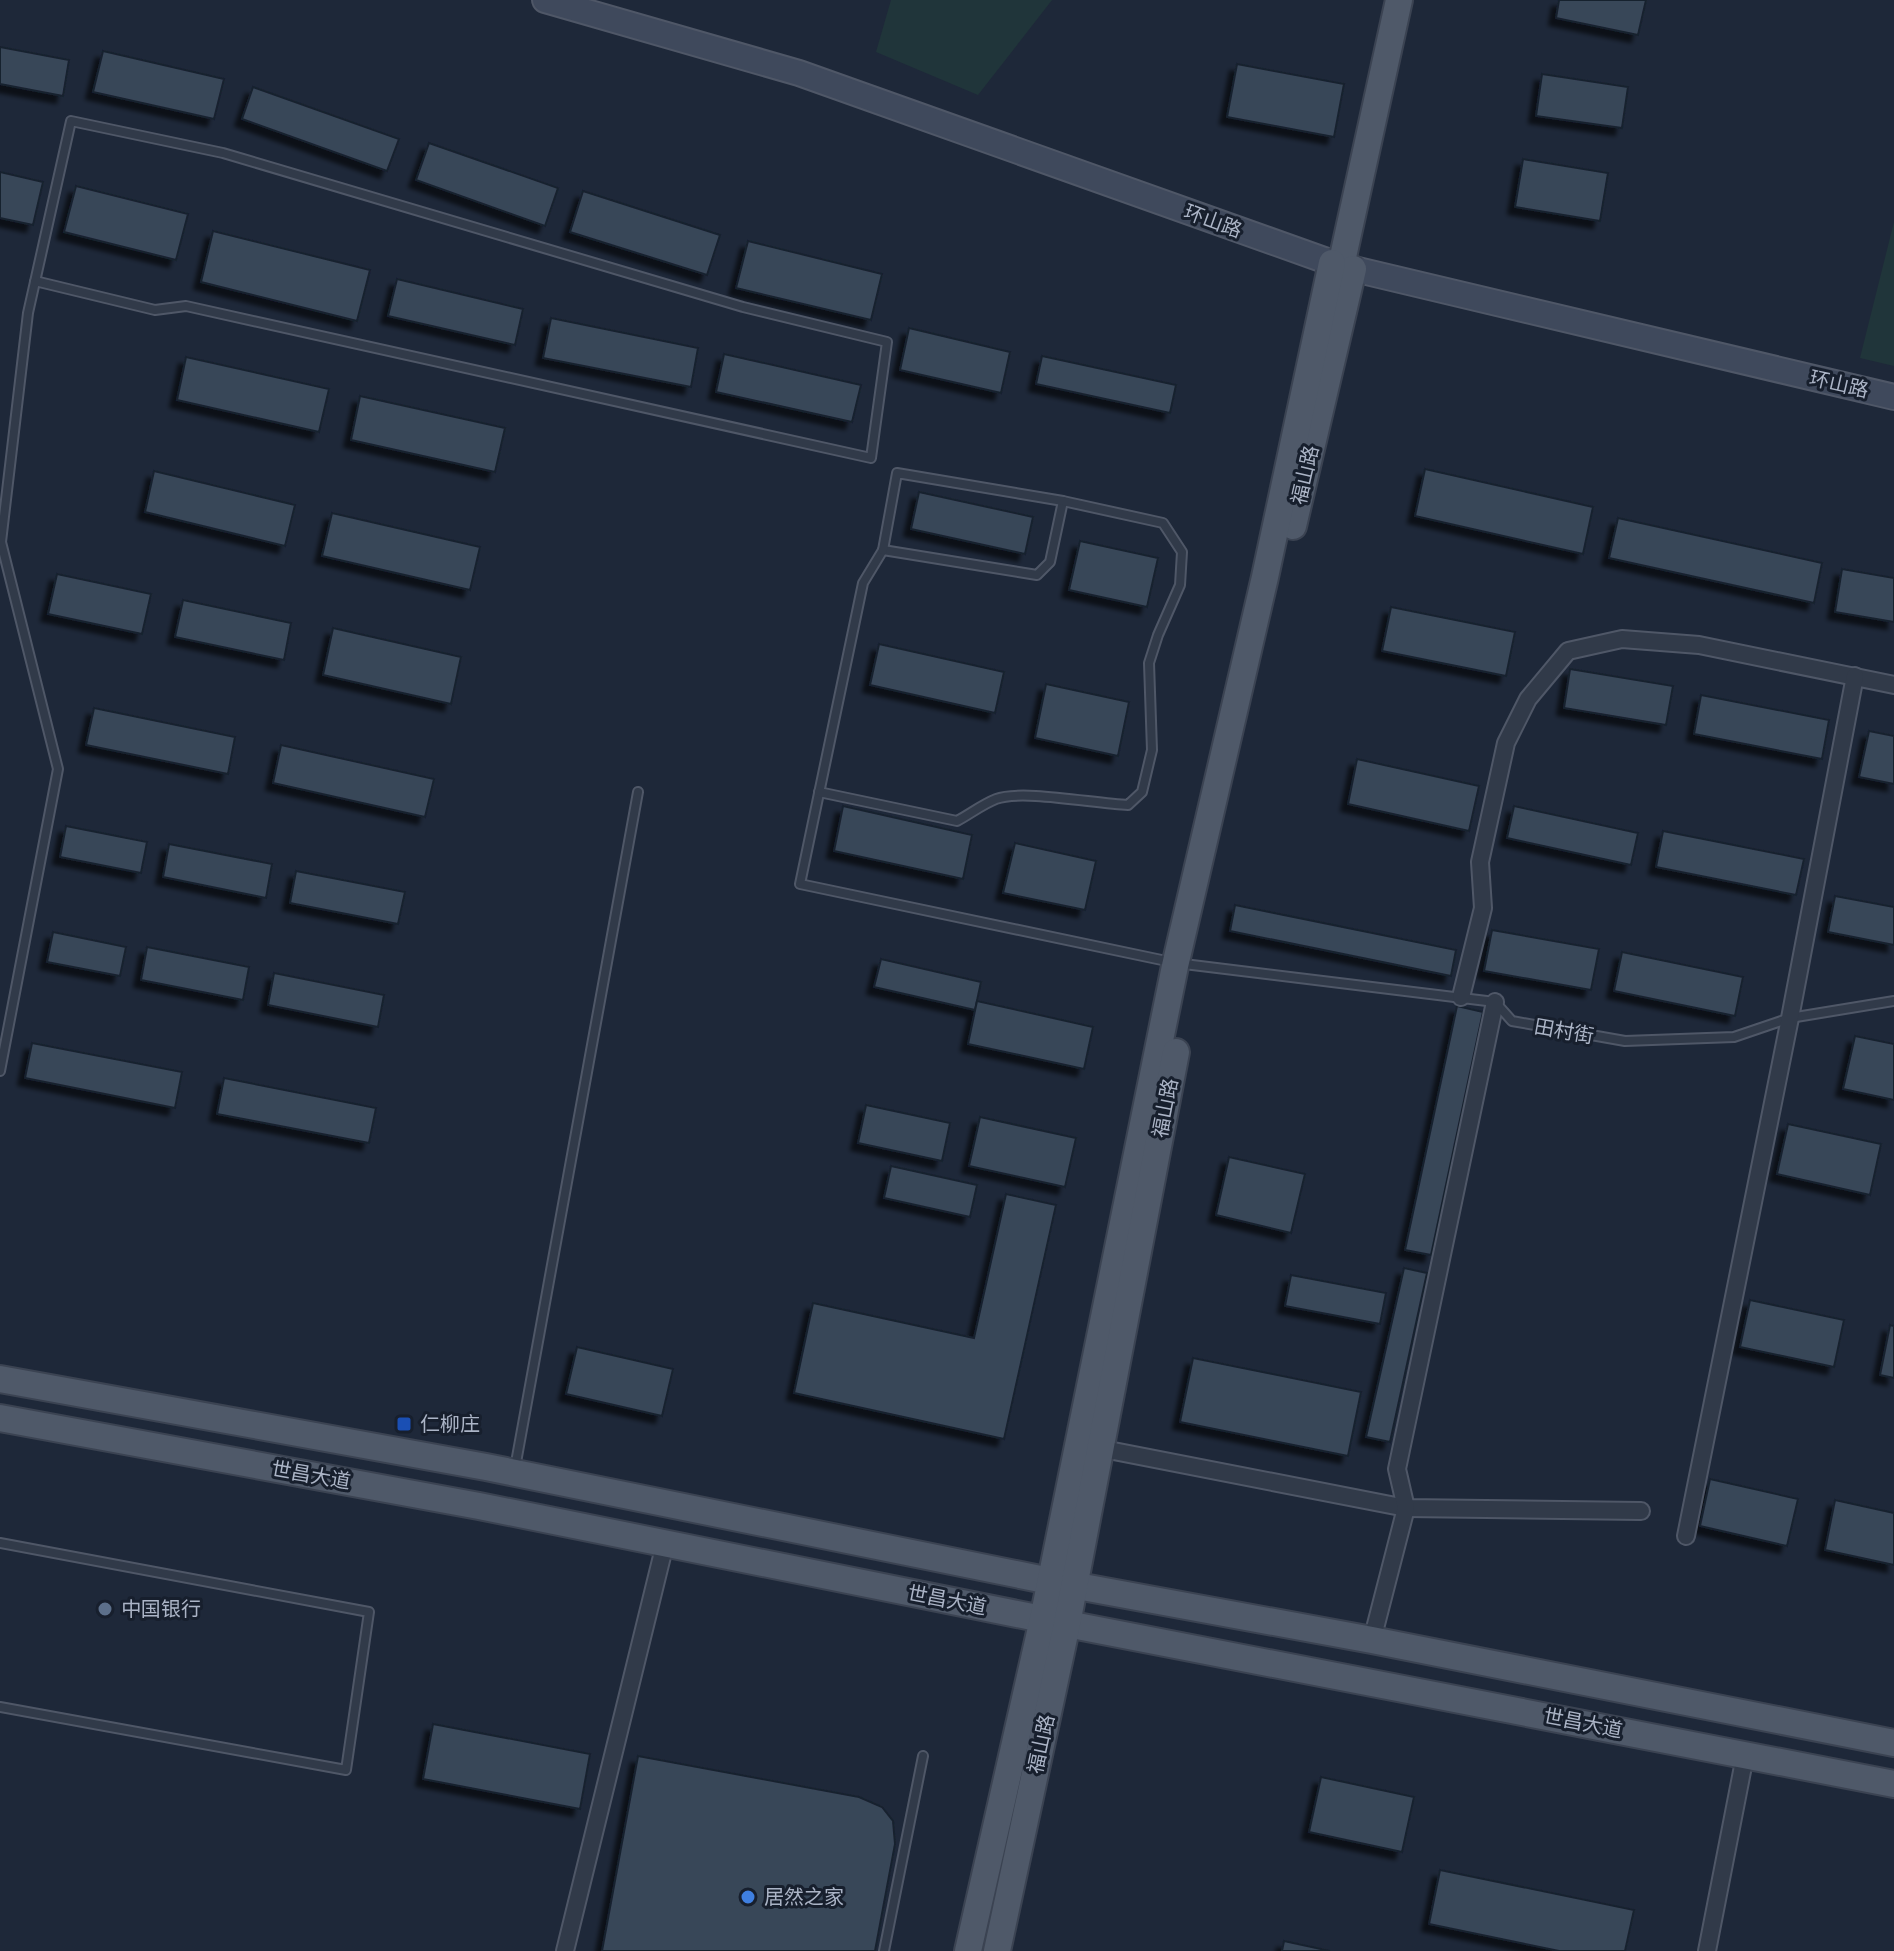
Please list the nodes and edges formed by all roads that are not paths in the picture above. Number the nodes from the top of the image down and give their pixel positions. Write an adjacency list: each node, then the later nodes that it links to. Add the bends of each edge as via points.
1 (545, 0): 3 (main road, 环山路, via 799,73)
2 (1399, 0): 3 (main road)
3 (1342, 266): 5 (main road, 环山路); 12 (main road, via 1265,577)
4 (35, 281): 4 (lane, via 71,121 223,153 743,307 887,342 871,458 186,306 155,310); 17 (lane, via 1,542 58,769)
5 (1894, 397)
6 (1063, 501): 7 (lane, via 1050,562 1037,575); 7 (lane, via 897,473); 11 (lane, via 1163,523 1182,552 1180,585 1149,663 1152,750 1142,792 1128,805 1043,796 998,798 957,821)
7 (883, 550): 11 (lane, via 863,583)
8 (1855, 676): 9 (street); 13 (street, via 1699,645 1622,639 1568,651 1528,699 1506,743 1480,862 1483,908); 16 (street)
9 (1894, 685)
10 (638, 792): 21 (lane)
11 (819, 792): 12 (lane, 田村街, via 800,884)
12 (1184, 964): 13 (lane, 田村街); 20 (main road)
13 (1461, 997): 15 (lane, 田村街)
14 (1894, 1001): 16 (lane, 田村街)
15 (1495, 1002): 16 (lane, 田村街, via 1512,1021 1625,1041 1734,1037); 22 (street, via 1397,1469)
16 (1790, 1018): 24 (street)
17 (0, 1071)
18 (0, 1379): 21 (main road, 世昌大道)
19 (0, 1418): 26 (main road, 世昌大道)
20 (1089, 1446): 22 (street); 27 (main road)
21 (514, 1473): 27 (main road, 世昌大道)
22 (1406, 1508): 23 (street); 29 (street)
23 (1641, 1511)
24 (1686, 1536)
25 (0, 1543): 30 (lane, via 369,1612 346,1770)
26 (665, 1544): 28 (main road, 世昌大道); 35 (street)
27 (1062, 1583): 28 (main road); 29 (main road, 世昌大道)
28 (1055, 1622): 33 (main road, 世昌大道); 37 (main road); 38 (main road, 福山路)
29 (1372, 1640): 31 (main road, 世昌大道)
30 (0, 1707)
31 (1894, 1743)
32 (923, 1756): 36 (lane)
33 (1745, 1756): 34 (main road, 世昌大道); 39 (street)
34 (1894, 1784)
35 (565, 1951)
36 (884, 1951)
37 (968, 1951)
38 (997, 1951)
39 (1707, 1951)

